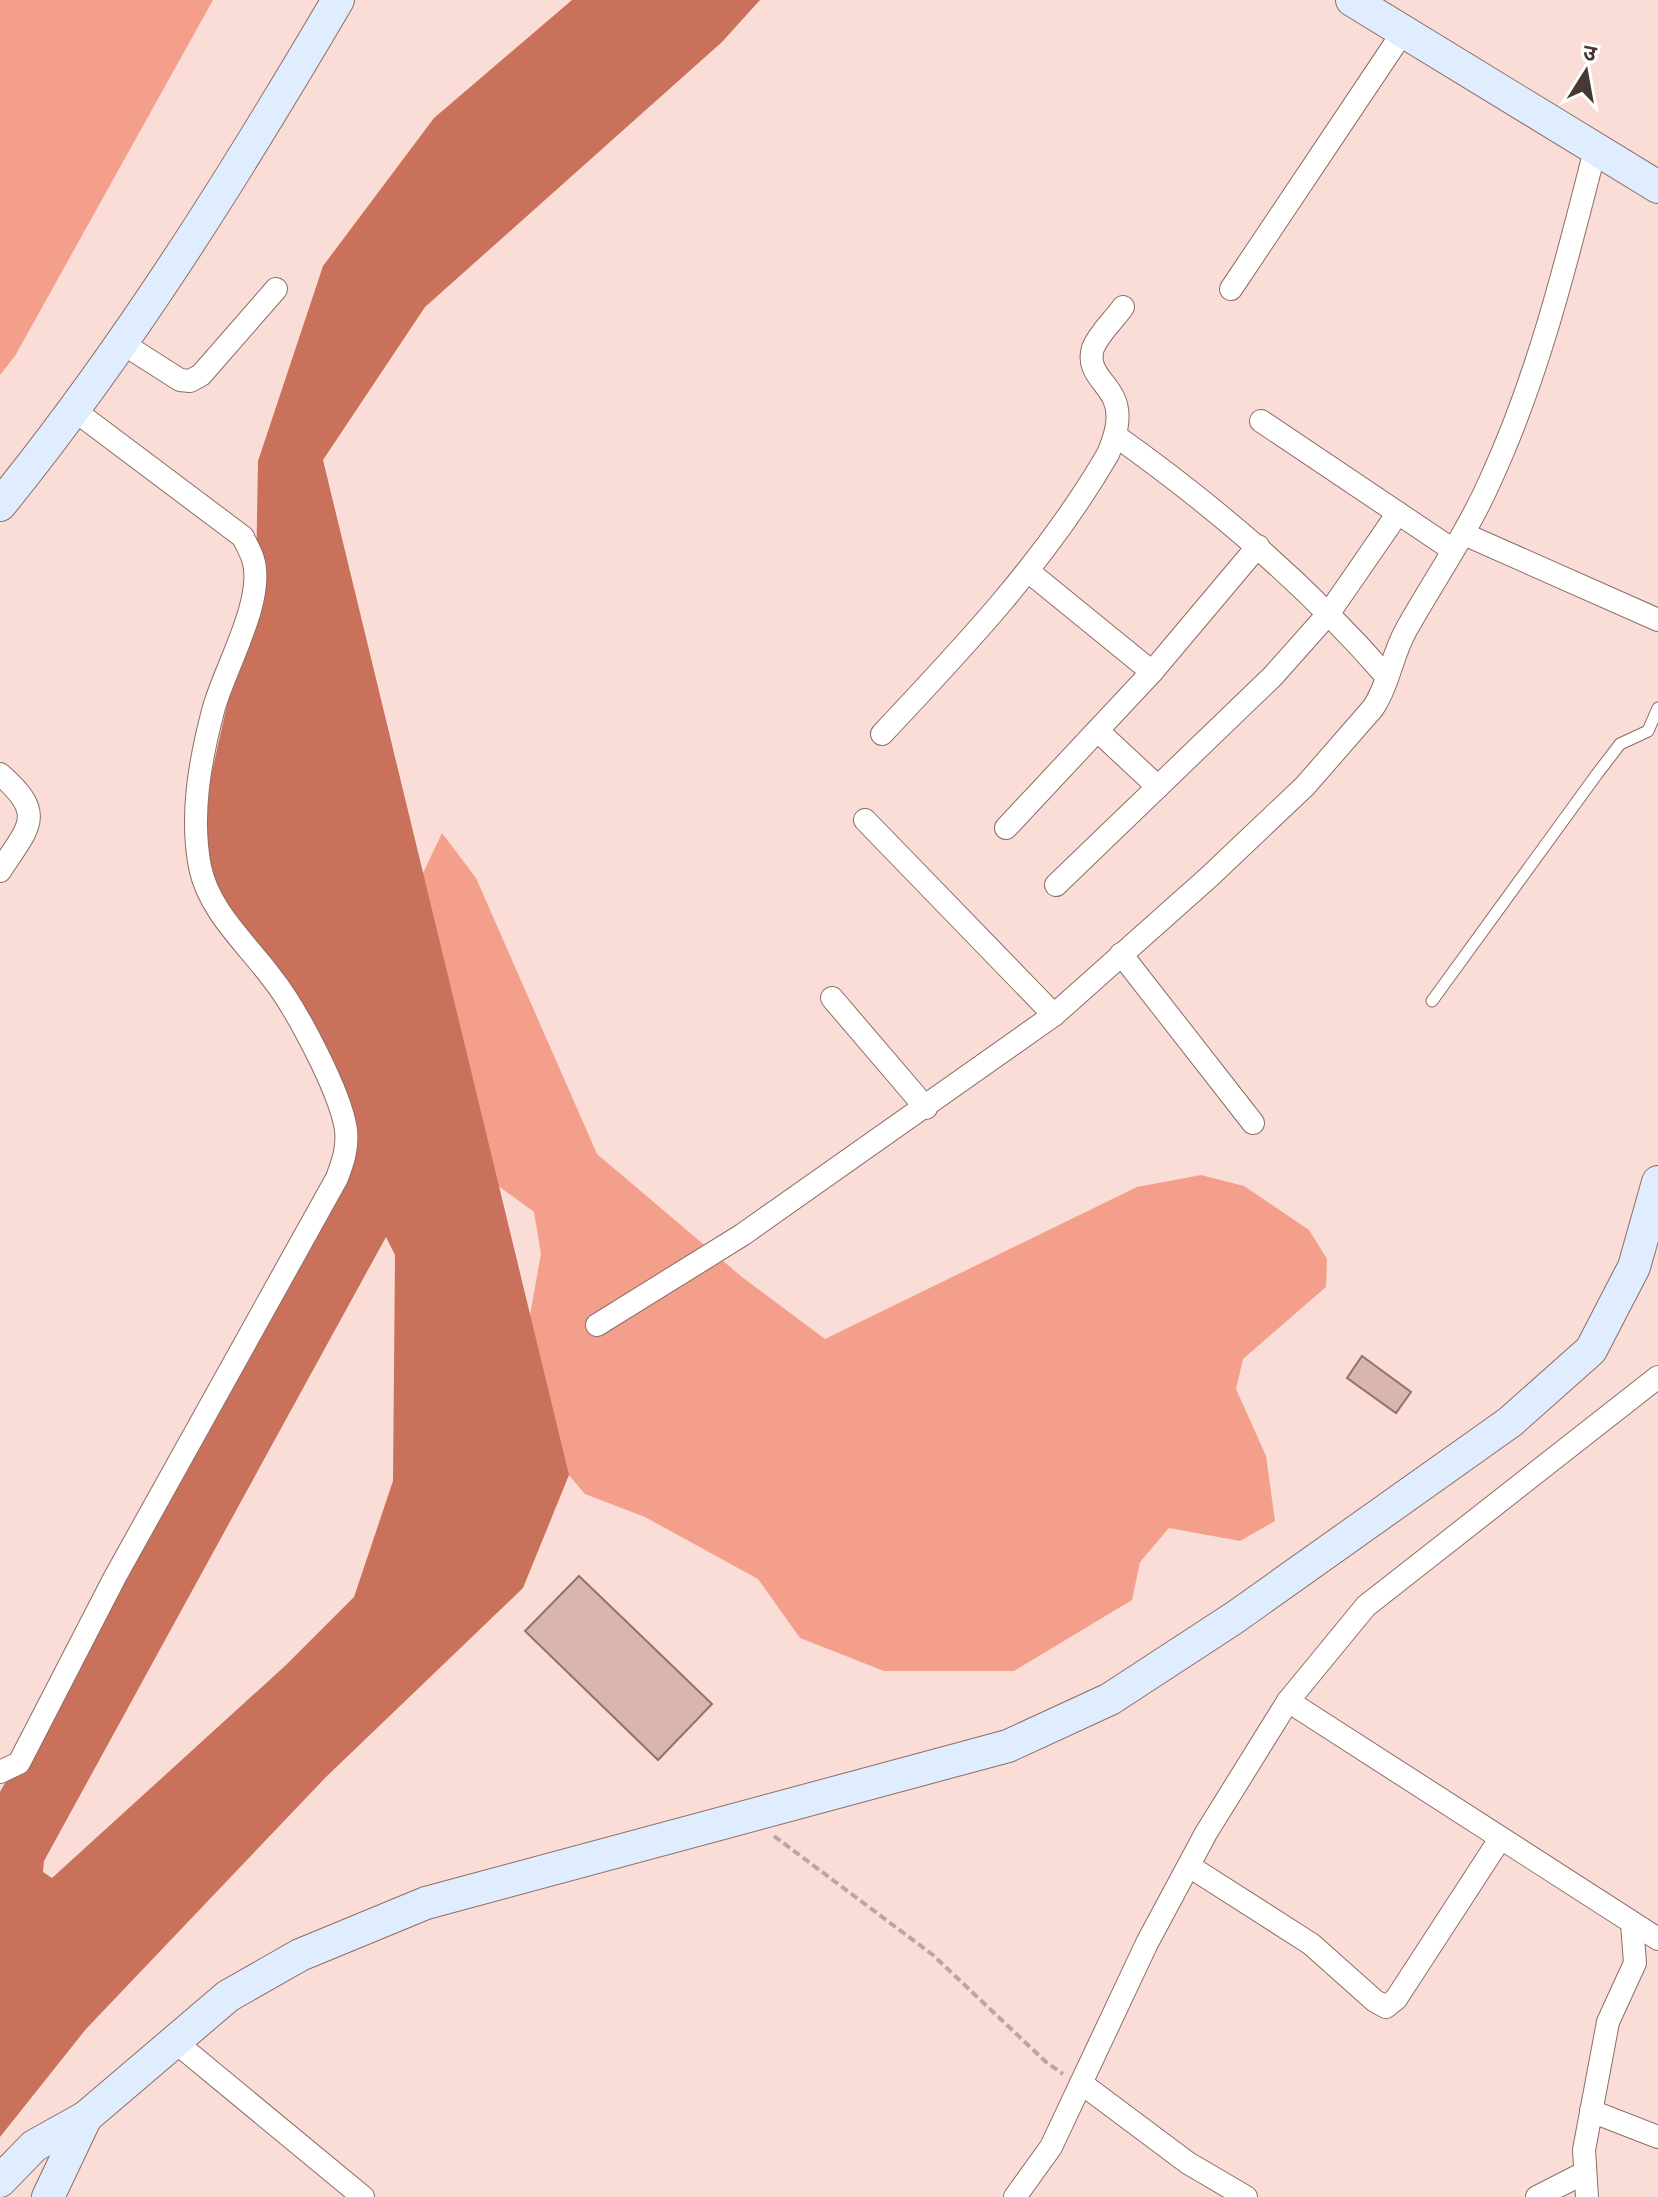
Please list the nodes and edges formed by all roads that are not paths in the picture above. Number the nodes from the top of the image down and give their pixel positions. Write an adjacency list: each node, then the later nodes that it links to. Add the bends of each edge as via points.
1 (338, 0): 9 (street, via 263,128)
2 (1352, 0): 3 (street)
3 (1393, 15): 4 (street); 7 (street)
4 (1595, 150): 5 (street); 15 (street, via 1524,402)
5 (1658, 187)
6 (276, 289): 9 (street, via 190,381 180,380)
7 (1231, 289)
8 (1123, 307): 12 (street, via 1092,352 1093,367 1118,414)
9 (122, 343): 10 (street)
10 (74, 410): 13 (street); 41 (street, via 243,537 254,561 253,590 214,708 199,773 195,829 201,870 217,908 274,980 307,1038 341,1110 345,1156 19,1763)
11 (1261, 421): 14 (street)
12 (1116, 436): 16 (street, via 1199,495); 17 (street, via 1096,475)
13 (0, 505)
14 (1398, 513): 15 (street); 18 (street)
15 (1458, 542): 19 (street); 21 (street, via 1404,634)
16 (1258, 546): 18 (street); 20 (street)
17 (1028, 571): 20 (street); 24 (street)
18 (1329, 613): 21 (street); 26 (street, via 1215,735)
19 (1658, 620)
20 (1152, 672): 23 (street)
21 (1387, 677): 31 (street, via 1373,708 1305,786)
22 (1658, 708): 33 (lane, via 1648,731 1620,744)
23 (1099, 732): 26 (street); 28 (street)
24 (882, 734)
25 (0, 774): 29 (street, via 29,804 30,819)
26 (1158, 787): 30 (street)
27 (865, 820): 34 (street)
28 (1006, 828)
29 (0, 871)
30 (1056, 885)
31 (1121, 954): 34 (street); 36 (street)
32 (832, 998): 35 (street)
33 (1432, 1001)
34 (1054, 1015): 35 (street)
35 (926, 1108): 38 (street, via 742,1235)
36 (1253, 1123)
37 (1658, 1182): 46 (street, via 1634,1267 1591,1350 1510,1422 1247,1609 1110,1699 1008,1746 426,1903 300,1955 228,1996)
38 (597, 1325)
39 (1658, 1377): 40 (street, via 1366,1606)
40 (1288, 1701): 42 (street); 43 (street)
41 (0, 1772)
42 (1500, 1839): 43 (street, via 1386,2007 1311,1944); 44 (street)
43 (1189, 1866): 47 (street)
44 (1632, 1923): 45 (street); 48 (street, via 1635,1963 1608,2022)
45 (1658, 1939)
46 (173, 2040): 49 (street); 54 (street)
47 (1081, 2083): 55 (street, via 1041,2166); 56 (street, via 1174,2153)
48 (1591, 2111): 50 (street); 51 (street)
49 (86, 2117): 52 (street, via 34,2146); 53 (street)
50 (1658, 2137)
51 (1584, 2173): 57 (street); 58 (street)
52 (0, 2181)
53 (48, 2197)
54 (363, 2197)
55 (1015, 2197)
56 (1246, 2197)
57 (1537, 2197)
58 (1587, 2197)

